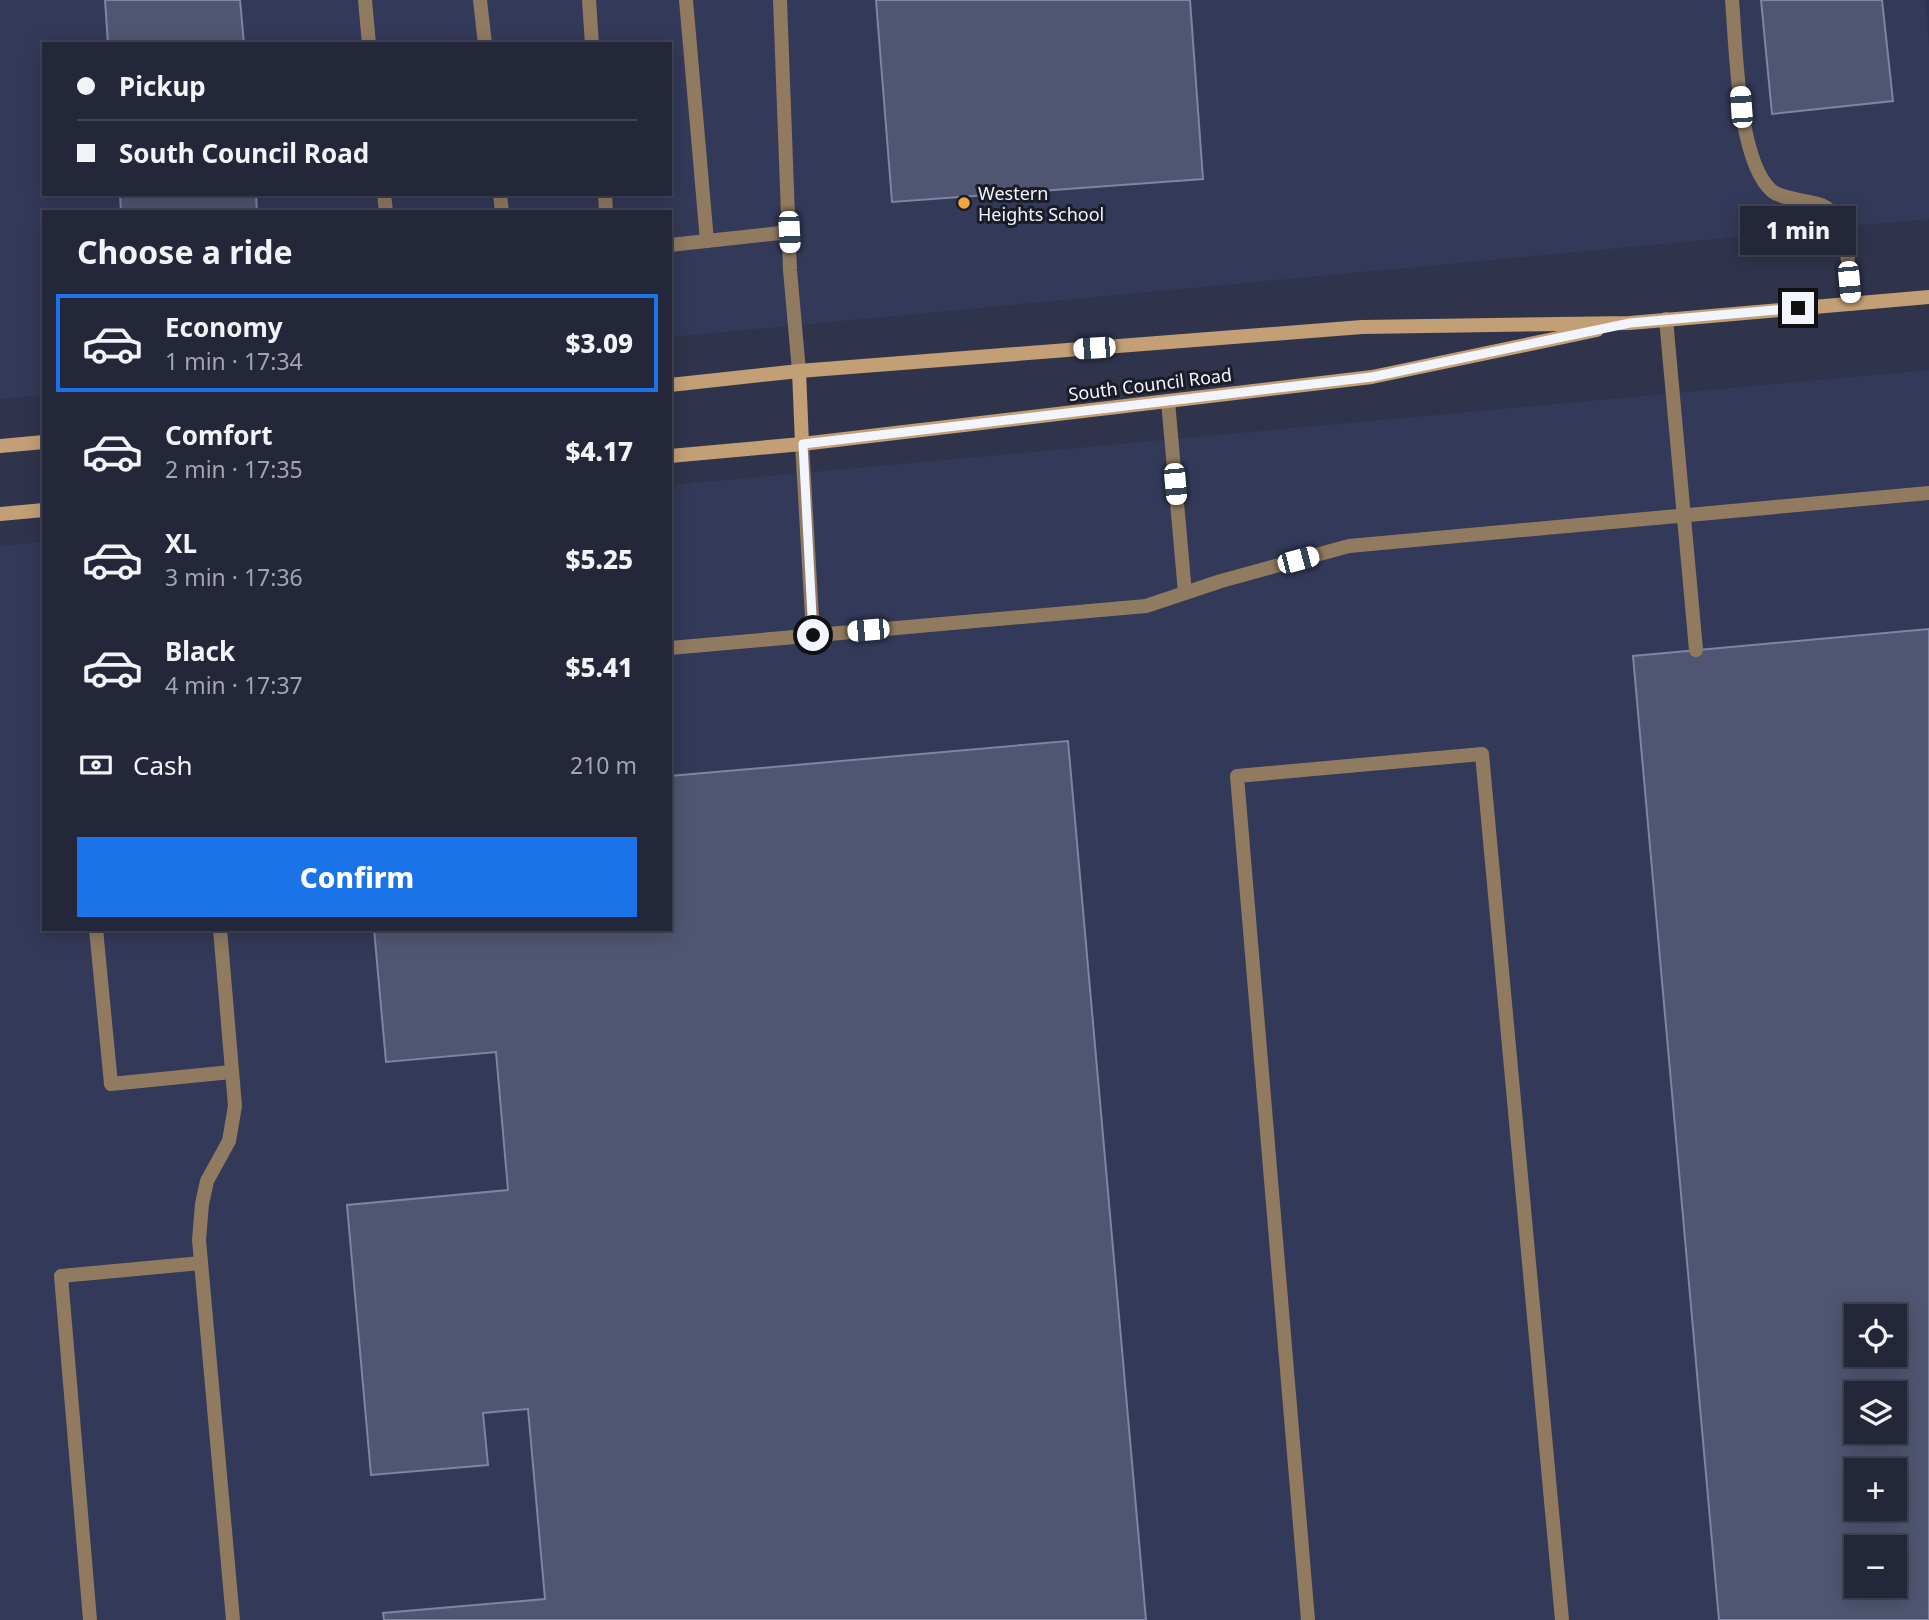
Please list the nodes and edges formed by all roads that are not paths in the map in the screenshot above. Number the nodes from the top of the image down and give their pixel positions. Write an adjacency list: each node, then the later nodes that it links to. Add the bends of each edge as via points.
1 (365, 0): 7 (lane)
2 (480, 0): 8 (lane)
3 (589, 0): 9 (lane)
4 (686, 0): 11 (lane)
5 (780, 0): 10 (lane)
6 (1732, 0): 14 (lane, via 1741,107 1751,150 1773,192 1833,212 1845,237)
7 (369, 42)
8 (485, 42)
9 (592, 42)
10 (789, 232): 11 (lane); 17 (lane)
11 (707, 241): 12 (lane)
12 (672, 245)
13 (1929, 297): 14 (main road, South Council Road)
14 (1851, 304): 15 (main road, South Council Road)
15 (1666, 320): 16 (main road, South Council Road); 27 (lane)
16 (1630, 323): 17 (main road, South Council Road, via 1362,327); 19 (main road, South Council Road, via 1372,377)
17 (799, 371): 18 (main road, South Council Road); 21 (main road)
18 (672, 385)
19 (1168, 401): 21 (main road, South Council Road); 28 (lane)
20 (42, 442): 22 (main road)
21 (803, 444): 23 (main road, South Council Road); 29 (lane)
22 (0, 446)
23 (672, 456)
24 (1929, 493): 27 (lane)
25 (42, 510): 26 (main road)
26 (0, 514)
27 (1684, 515): 28 (lane, via 1349,546); 31 (lane)
28 (1185, 593): 29 (lane, via 1146,606)
29 (813, 635): 30 (lane)
30 (672, 648)
31 (1696, 650)
32 (96, 931): 34 (lane, via 111,1084)
33 (220, 931): 34 (lane)
34 (231, 1072): 35 (lane, via 235,1106 229,1141 207,1181 202,1204)
35 (201, 1263): 36 (lane, via 61,1276); 37 (lane)
36 (90, 1620)
37 (233, 1620)
38 (1308, 1620): 39 (lane, via 1237,776 1482,754)
39 (1562, 1620)

